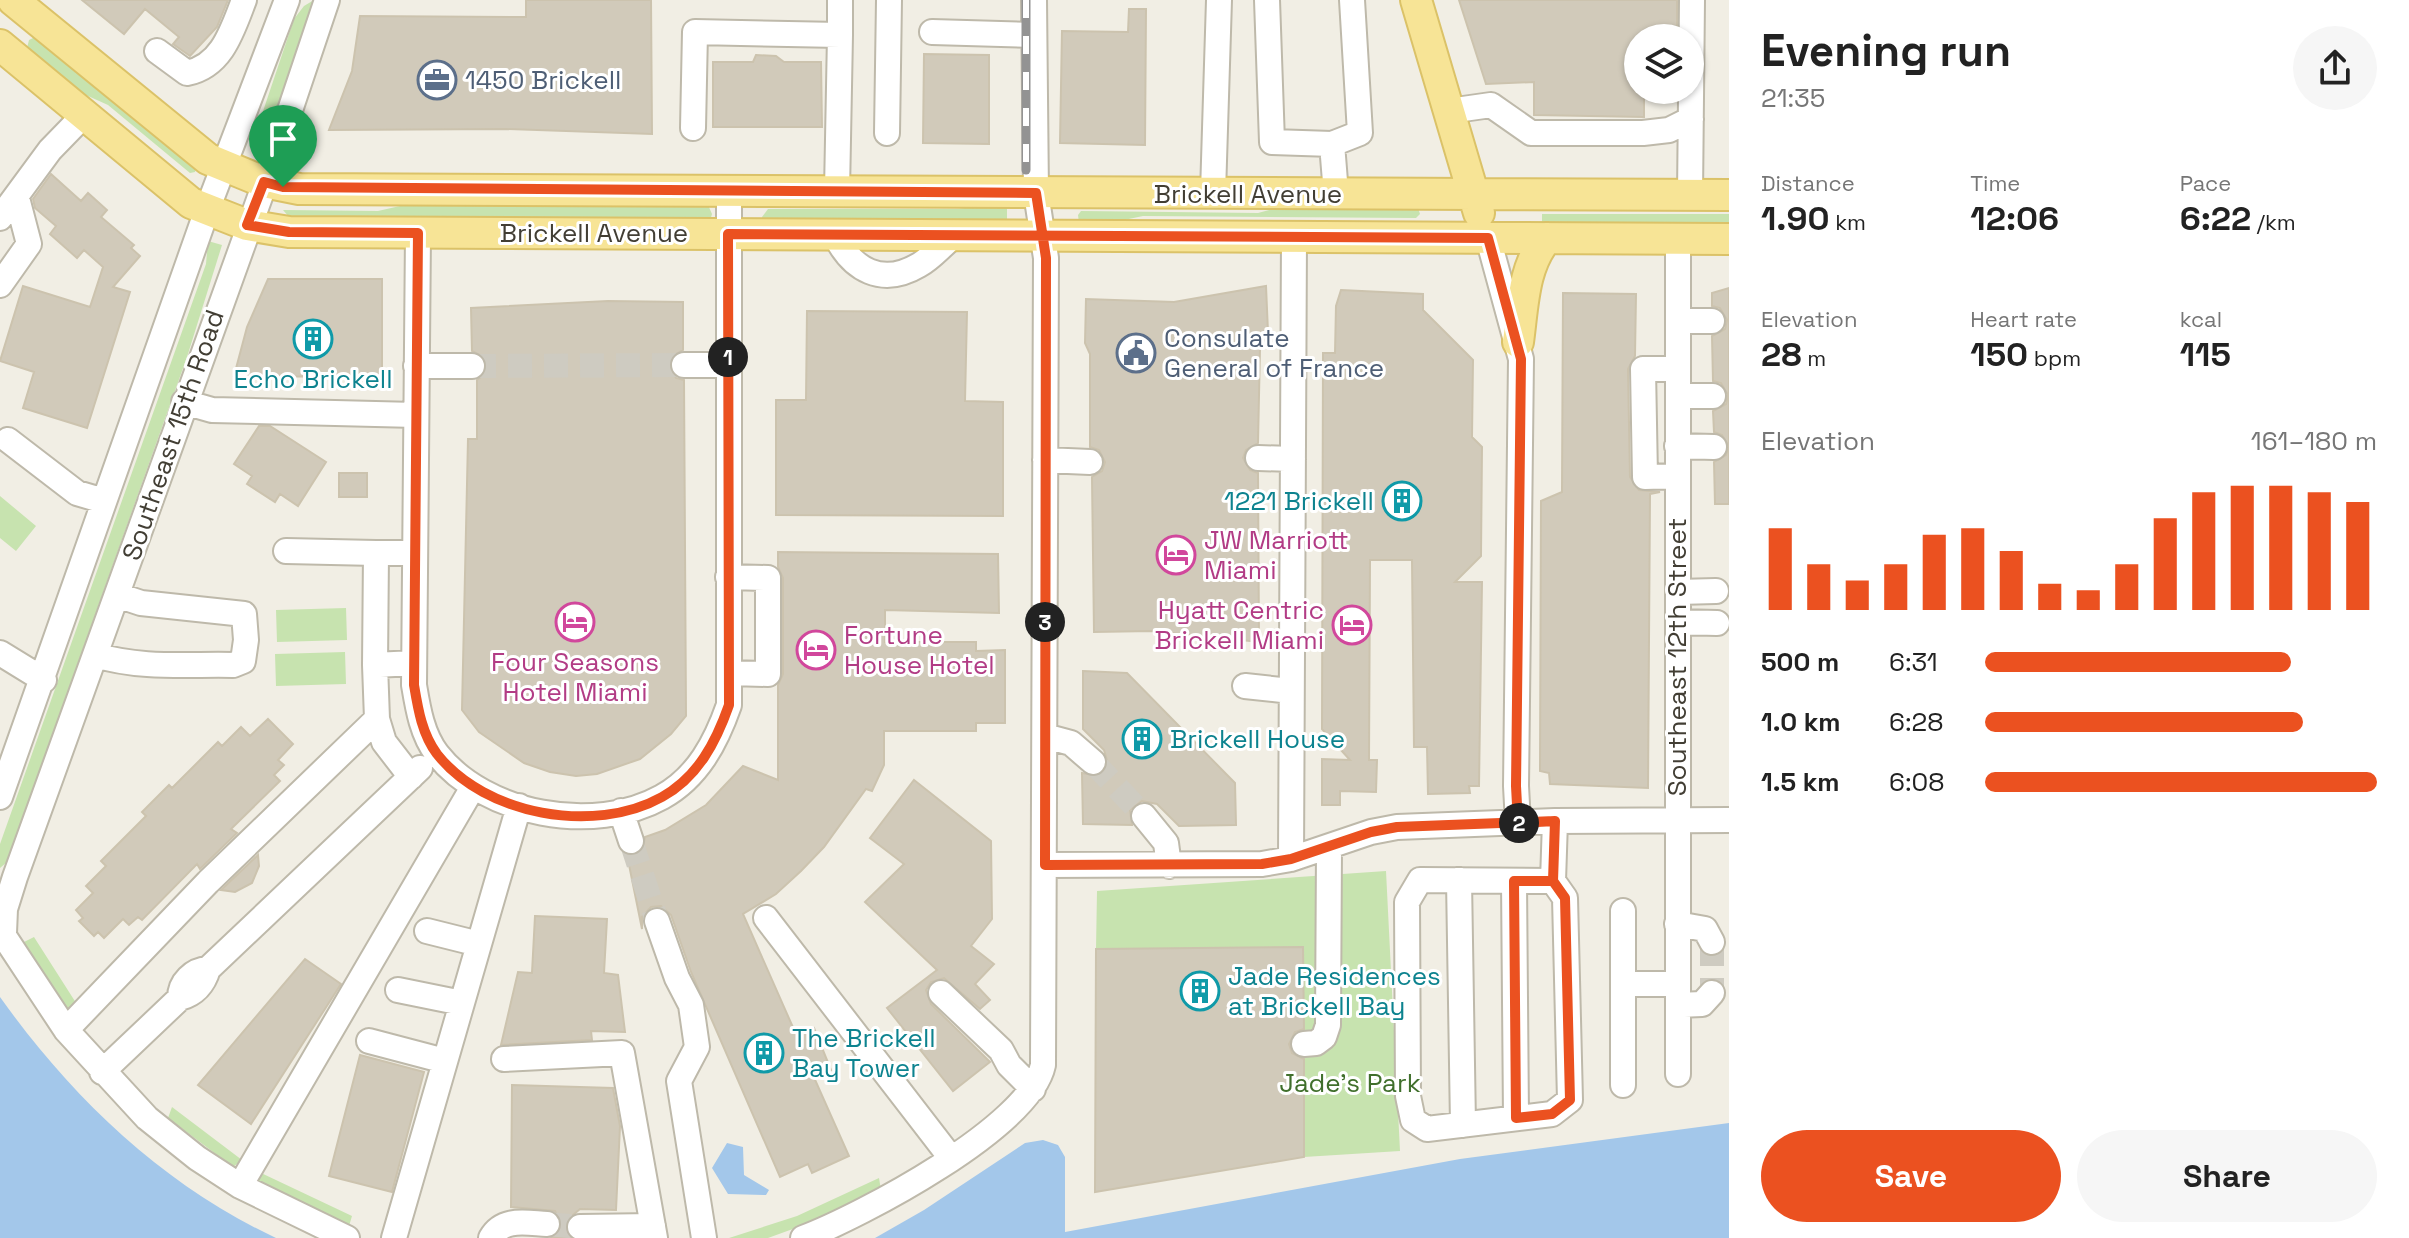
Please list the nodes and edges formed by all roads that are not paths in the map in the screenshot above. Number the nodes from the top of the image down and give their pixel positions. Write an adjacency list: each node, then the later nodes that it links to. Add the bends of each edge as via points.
1 (244, 0): 17 (street, via 222,51 202,70 187,73)
2 (287, 0): 24 (street, Southeast 15th Road)
3 (327, 0): 25 (street, Southeast 15th Road)
4 (840, 0): 14 (street)
5 (889, 0): 22 (street)
6 (1034, 0): 15 (street)
7 (1219, 0): 29 (street)
8 (1267, 0): 23 (street, via 1272,142)
9 (1352, 0): 23 (street, via 1360,133)
10 (1416, 0): 18 (main road)
11 (1692, 0): 20 (street)
12 (24, 9): 16 (main road); 24 (main road, Brickell Avenue, via 200,154)
13 (932, 32): 15 (street)
14 (840, 35): 21 (street, via 695,32); 27 (street)
15 (1034, 35): 28 (street)
16 (4, 49): 19 (main road, Brickell Avenue)
17 (157, 51)
18 (1449, 111): 20 (street, via 1491,105 1531,133 1643,133 1669,130); 31 (main road)
19 (84, 115): 34 (street, via 50,150); 35 (main road, Brickell Avenue)
20 (1691, 119): 32 (street)
21 (693, 128)
22 (887, 133)
23 (1332, 144): 30 (street)
24 (225, 168): 25 (main road, Brickell Avenue); 35 (street, Southeast 15th Road)
25 (264, 182): 26 (main road, Brickell Avenue, via 299,189); 37 (street, Southeast 15th Road)
26 (729, 191): 27 (main road, Brickell Avenue); 39 (street)
27 (837, 191): 28 (main road, Brickell Avenue)
28 (1036, 193): 29 (main road, Brickell Avenue); 40 (street)
29 (1213, 193): 30 (main road, Brickell Avenue)
30 (1336, 194): 31 (main road, Brickell Avenue)
31 (1473, 194): 32 (main road, Brickell Avenue); 42 (main road)
32 (1690, 195): 33 (main road, Brickell Avenue)
33 (1729, 195)
34 (17, 198): 36 (street); 46 (street, via 29,244)
35 (207, 210): 37 (main road, Brickell Avenue); 67 (street, Southeast 15th Road)
36 (0, 218)
37 (247, 225): 38 (main road, Brickell Avenue, via 289,232); 57 (street, Southeast 15th Road)
38 (418, 233): 39 (main road, Brickell Avenue); 52 (street)
39 (728, 234): 40 (main road, Brickell Avenue); 51 (street)
40 (1043, 237): 41 (main road, Brickell Avenue); 64 (street)
41 (1294, 237): 42 (main road, Brickell Avenue); 63 (street)
42 (1488, 238): 43 (main road, Brickell Avenue); 49 (street)
43 (1547, 238): 44 (main road, Brickell Avenue); 49 (main road, via 1530,269)
44 (1678, 239): 45 (main road, Brickell Avenue); 47 (street, Southeast 12th Street)
45 (1729, 239)
46 (0, 285)
47 (1678, 321): 48 (street); 54 (street, Southeast 12th Street)
48 (1712, 321)
49 (1518, 342): 96 (street)
50 (684, 365): 51 (street)
51 (728, 365): 71 (street)
52 (416, 366): 53 (street); 58 (street)
53 (472, 366)
54 (1678, 369): 55 (street, Southeast 12th Street); 66 (street, via 1643,369 1645,477)
55 (1678, 396): 56 (street); 60 (street, Southeast 12th Street)
56 (1713, 396)
57 (184, 402): 58 (street, via 212,410); 74 (street, Southeast 15th Road)
58 (416, 415): 70 (street)
59 (8, 440): 67 (street, via 77,493)
60 (1677, 446): 61 (street); 66 (street, Southeast 12th Street)
61 (1714, 447)
62 (1258, 458): 63 (street)
63 (1293, 459): 84 (street)
64 (1045, 460): 65 (street); 86 (street)
65 (1090, 462)
66 (1677, 476): 73 (street, Southeast 12th Street)
67 (104, 501): 82 (street, Southeast 15th Road)
68 (286, 551): 69 (street)
69 (376, 553): 70 (street); 80 (street)
70 (414, 553): 79 (street)
71 (728, 577): 81 (street); 81 (street, via 768,578 768,674)
72 (1716, 591): 73 (street)
73 (1678, 592): 75 (street, Southeast 12th Street)
74 (117, 595): 78 (street, Southeast 15th Road); 78 (street, via 141,603 244,614 243,661 152,664)
75 (1678, 622): 76 (street); 95 (street, Southeast 12th Street)
76 (1717, 623)
77 (0, 653): 82 (street)
78 (96, 655): 102 (street, Southeast 15th Road)
79 (414, 663): 80 (street); 88 (street, via 421,722 436,753)
80 (375, 665): 85 (street)
81 (729, 673): 91 (street, via 729,705 717,740 697,768 662,797)
82 (44, 680): 89 (street, Southeast 15th Road)
83 (1245, 686): 84 (street)
84 (1291, 691): 99 (street)
85 (377, 719): 120 (street); 125 (street, via 384,742 416,772 208,969 195,972 181,988 180,998)
86 (1045, 736): 87 (street, via 1071,743); 100 (street)
87 (1093, 762)
88 (473, 787): 90 (street, via 497,802); 132 (street)
89 (0, 797)
90 (519, 806): 91 (street, via 577,818); 113 (street)
91 (621, 811): 97 (street)
92 (1144, 816): 101 (street, via 1166,843)
93 (1729, 820): 95 (street)
94 (1555, 821): 95 (street); 96 (street); 105 (street)
95 (1676, 821): 109 (street, Southeast 12th Street)
96 (1518, 823): 98 (street, via 1397,827)
97 (631, 841)
98 (1329, 848): 99 (street); 122 (street, via 1328,1025 1324,1037)
99 (1291, 859): 101 (street)
100 (1045, 865): 101 (street); 127 (street, via 1045,1056)
101 (1169, 866)
102 (9, 873): 111 (street, Southeast 15th Road)
103 (1459, 880): 104 (street); 130 (street); 130 (street, via 1420,880 1407,902 1408,1096 1413,1120 1427,1129)
104 (1514, 881): 105 (street); 129 (street)
105 (1553, 881): 129 (street, via 1565,898 1570,1100 1552,1114)
106 (1623, 911): 114 (street)
107 (766, 918): 131 (street)
108 (657, 921): 139 (street, via 691,1005 697,1047 679,1081)
109 (1677, 924): 112 (street, via 1705,929); 118 (street, Southeast 12th Street)
110 (427, 931): 113 (street)
111 (2, 932): 120 (street, via 39,992)
112 (1712, 942)
113 (479, 944): 119 (street)
114 (1623, 984): 118 (street); 128 (street)
115 (398, 990): 119 (street)
116 (941, 993): 127 (street, via 1001,1050 1009,1065)
117 (1712, 993): 118 (street, via 1702,1004)
118 (1678, 994): 126 (street, Southeast 12th Street)
119 (462, 1003): 124 (street)
120 (75, 1022): 125 (street)
121 (369, 1041): 124 (street)
122 (1304, 1044)
123 (504, 1059): 135 (street, via 622,1053)
124 (445, 1061): 137 (street)
125 (102, 1072): 132 (street, via 165,1133)
126 (1678, 1074)
127 (1036, 1085): 131 (street, via 1003,1119)
128 (1623, 1085)
129 (1516, 1118): 130 (street)
130 (1463, 1125)
131 (951, 1158): 140 (street, via 870,1209)
132 (240, 1186): 136 (street)
133 (547, 1224): 138 (street, via 514,1222 501,1226)
134 (580, 1227): 135 (street)
135 (654, 1232)
136 (347, 1238)
137 (394, 1238)
138 (491, 1238)
139 (704, 1238)
140 (803, 1238)

